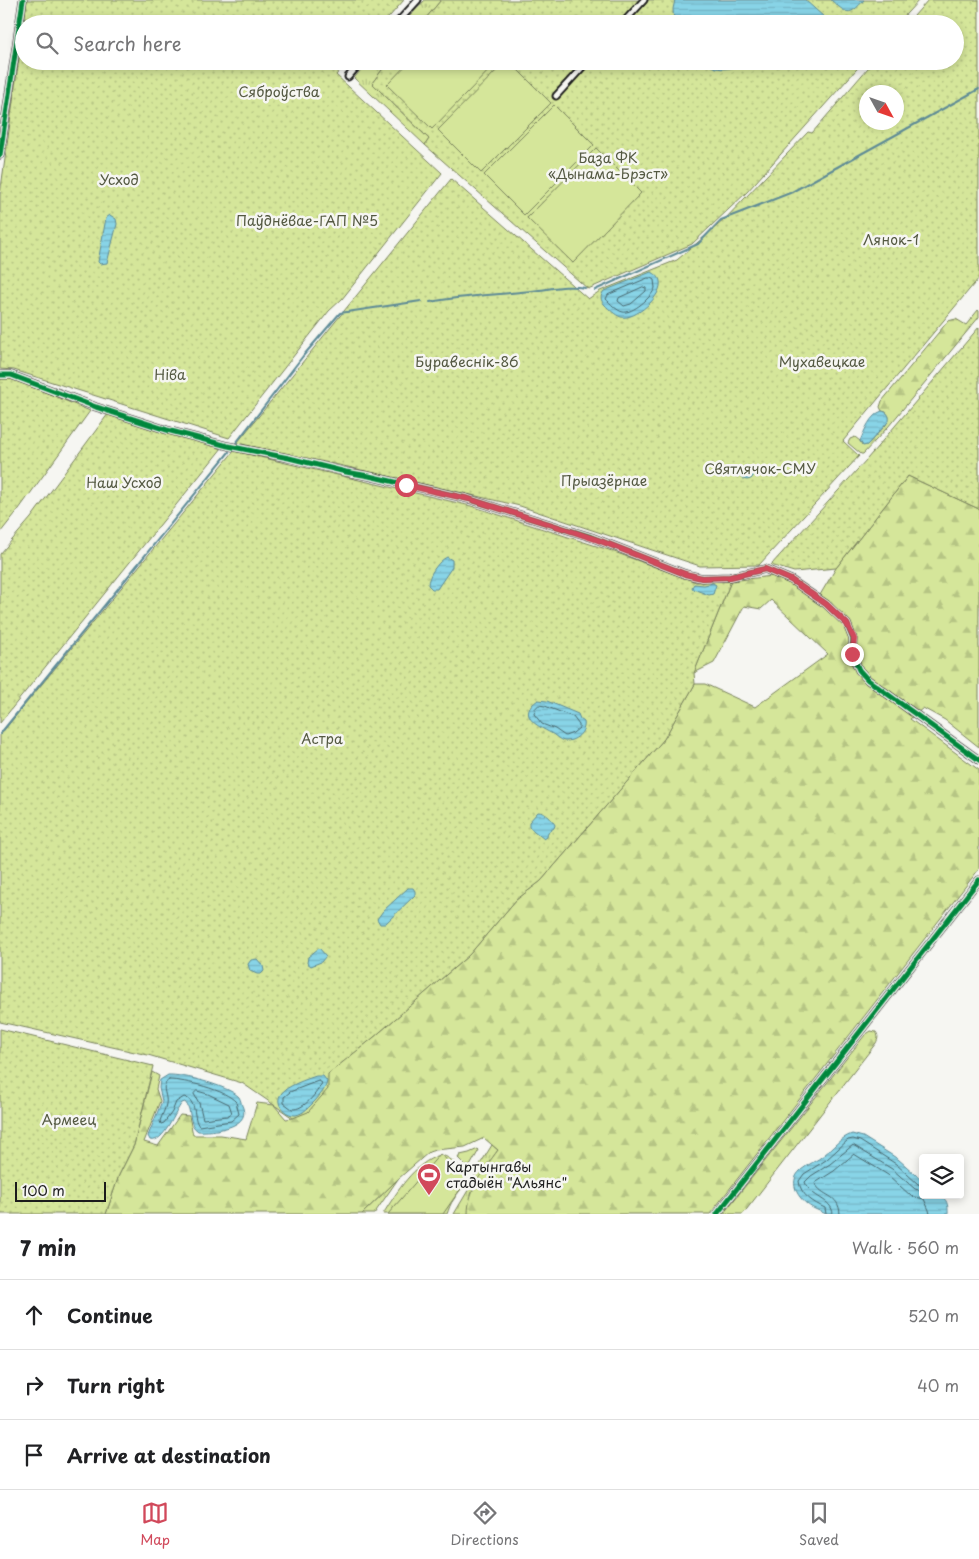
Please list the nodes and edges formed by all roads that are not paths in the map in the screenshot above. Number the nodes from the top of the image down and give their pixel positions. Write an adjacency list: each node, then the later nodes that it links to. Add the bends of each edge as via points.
1 (23, 0): 4 (street)
2 (418, 0): 5 (street)
3 (644, 0): 6 (street)
4 (21, 15)
5 (404, 15)
6 (630, 15)
7 (15, 54): 12 (street)
8 (354, 70): 10 (street)
9 (580, 70): 11 (street)
10 (348, 77)
11 (556, 96)
12 (0, 155)
13 (0, 375): 14 (street, via 11,375 167,430 469,499 590,537 685,574 702,578 730,577 765,569 791,580 826,604 847,624 854,639 852,654 868,680)
14 (979, 760)
15 (979, 880): 16 (street)
16 (717, 1214)

